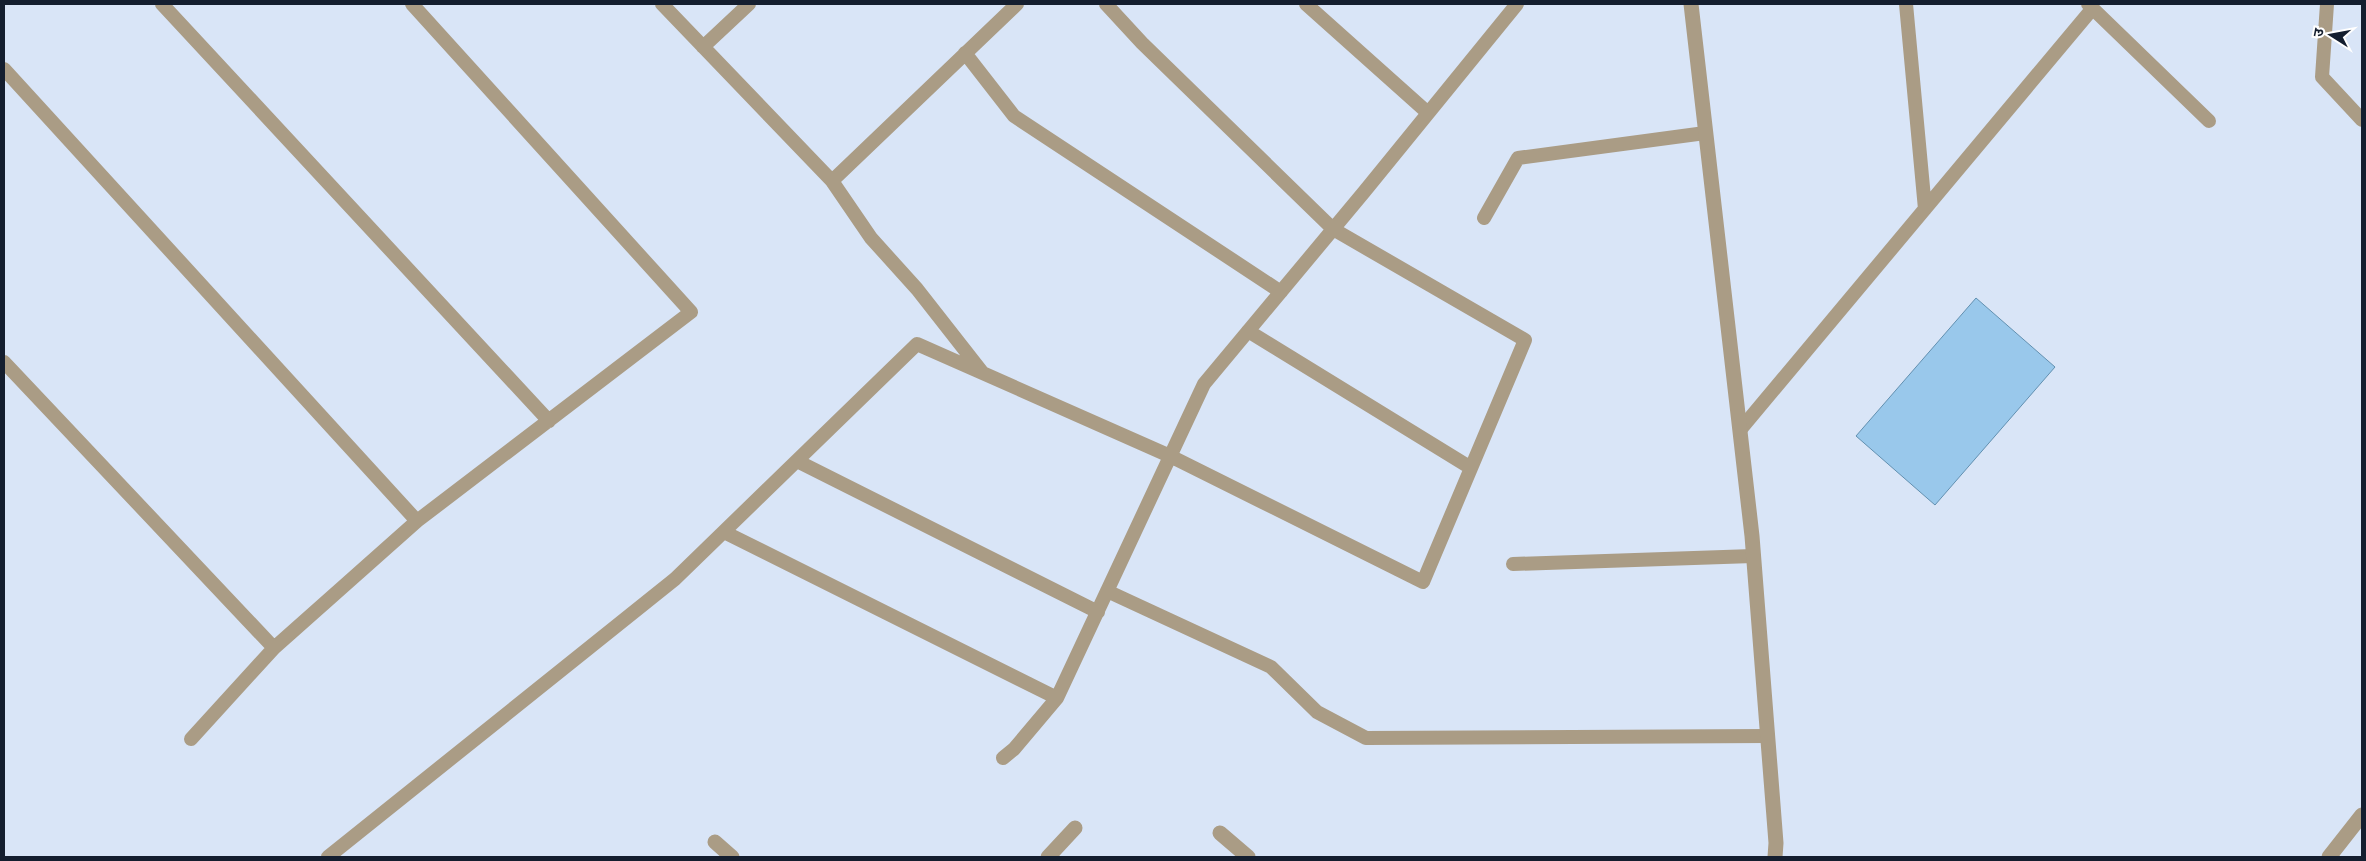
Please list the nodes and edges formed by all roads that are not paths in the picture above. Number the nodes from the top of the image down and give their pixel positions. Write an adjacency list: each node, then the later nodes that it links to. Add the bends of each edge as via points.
1 (162, 4): 28 (lane)
2 (412, 4): 28 (lane, via 691,312)
3 (662, 4): 13 (lane)
4 (749, 4): 13 (lane)
5 (1016, 4): 14 (lane)
6 (1106, 4): 23 (lane)
7 (1306, 4): 16 (lane)
8 (1517, 4): 16 (lane)
9 (1690, 4): 19 (street)
10 (1906, 4): 21 (lane)
11 (2327, 4): 17 (lane, via 2322,77)
12 (2091, 6): 18 (lane); 21 (lane)
13 (703, 47): 20 (lane)
14 (965, 53): 20 (lane); 24 (lane, via 1014,116)
15 (4, 69): 33 (lane)
16 (1428, 114): 23 (lane)
17 (2362, 120)
18 (2209, 121)
19 (1705, 133): 22 (lane, via 1518,158); 29 (street)
20 (832, 181): 27 (lane, via 871,238 917,289)
21 (1925, 209): 29 (lane)
22 (1484, 218)
23 (1333, 229): 24 (lane); 32 (lane, via 1525,340)
24 (1281, 292): 25 (lane)
25 (1248, 331): 30 (lane, via 1204,384); 32 (lane)
26 (4, 362): 39 (lane)
27 (984, 374): 30 (lane); 31 (lane, via 917,344)
28 (549, 421): 33 (lane)
29 (1740, 430): 35 (street)
30 (1170, 456): 32 (lane, via 1423,582); 37 (lane)
31 (797, 461): 34 (lane); 38 (lane)
32 (1471, 468)
33 (418, 522): 39 (lane)
34 (724, 532): 40 (lane); 48 (lane, via 675,579)
35 (1754, 556): 36 (lane); 41 (street)
36 (1513, 564)
37 (1108, 591): 38 (lane); 41 (lane, via 1271,667 1317,712 1366,738)
38 (1098, 612): 40 (lane)
39 (274, 648): 42 (lane)
40 (1057, 698): 43 (lane)
41 (1768, 736): 52 (street)
42 (191, 739)
43 (1003, 758)
44 (2362, 815): 53 (street)
45 (1075, 828): 50 (street)
46 (1220, 832): 51 (street)
47 (715, 842): 49 (street)
48 (328, 857)
49 (732, 857)
50 (1048, 857)
51 (1248, 857)
52 (1775, 857)
53 (2329, 857)

